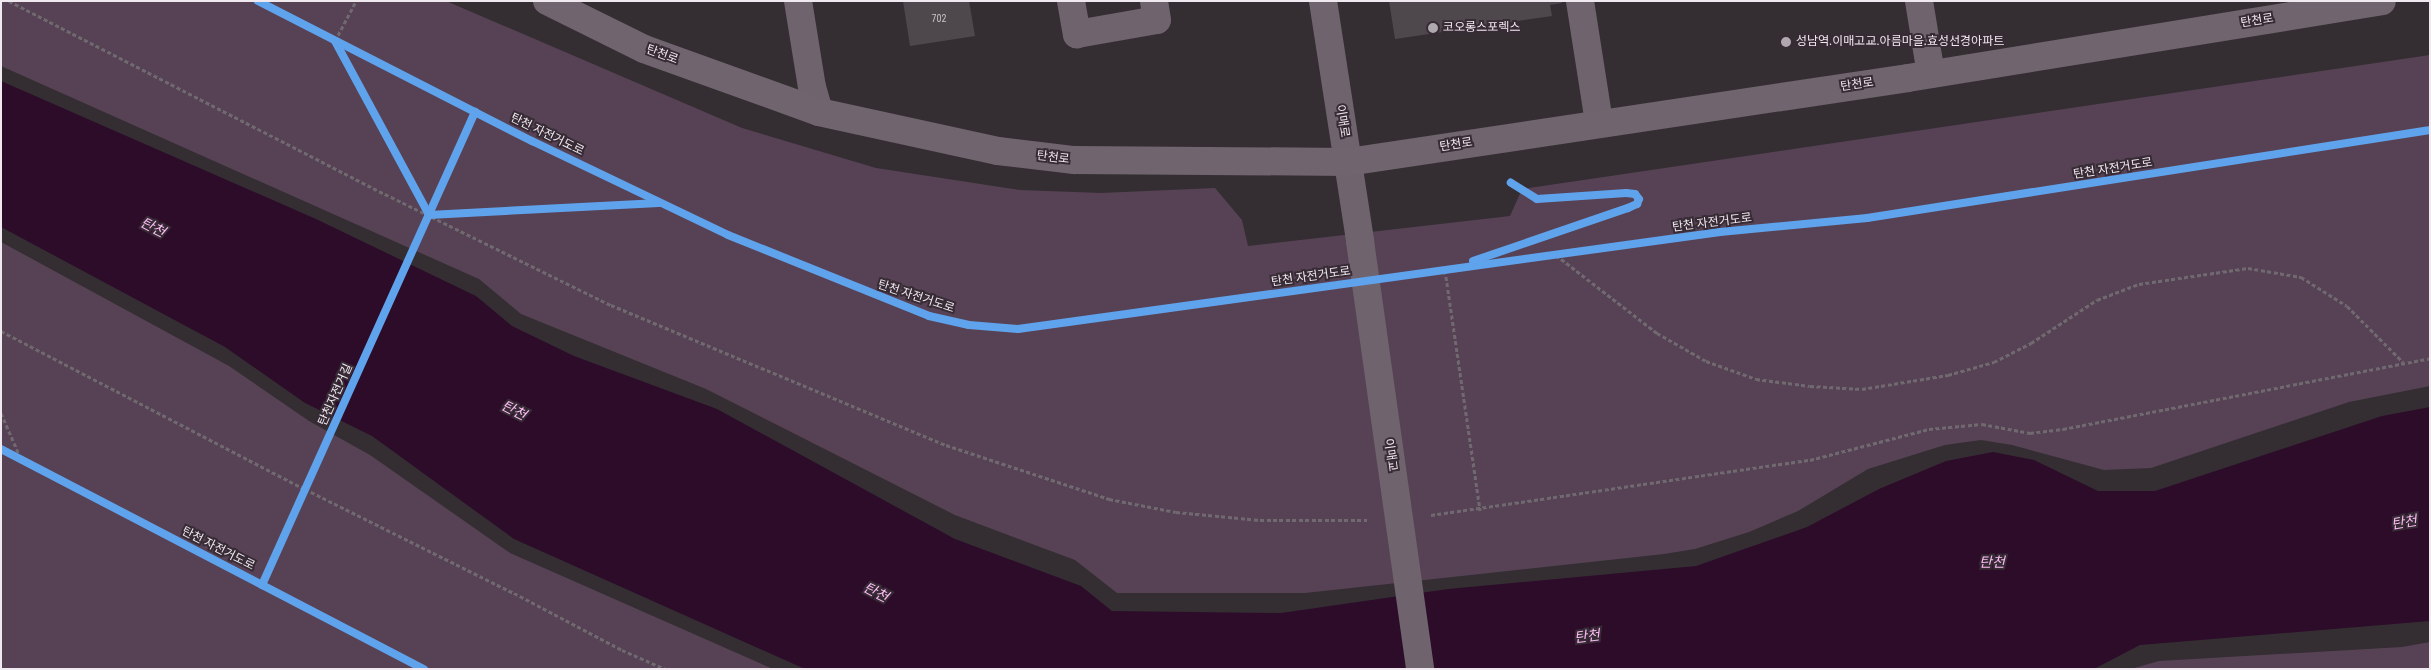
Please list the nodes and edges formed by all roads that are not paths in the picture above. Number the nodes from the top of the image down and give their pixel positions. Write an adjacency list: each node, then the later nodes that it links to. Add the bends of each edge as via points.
1 (547, 1): 10 (main road, 탄천로, via 644,49)
2 (798, 1): 10 (street)
3 (1071, 1): 4 (street, via 1077,34 1157,20)
4 (1154, 1)
5 (1323, 1): 12 (street, 이매로)
6 (1580, 1): 11 (street)
7 (1919, 1): 9 (street)
8 (2382, 1): 9 (main road, 탄천로)
9 (1931, 74): 11 (main road, 탄천로)
10 (819, 112): 12 (main road, 탄천로, via 998,151 1074,160)
11 (1599, 122): 12 (main road, 탄천로)
12 (1348, 162): 13 (street, 이매로)
13 (1360, 241): 14 (street, 이매교, bridge)
14 (1420, 669)

